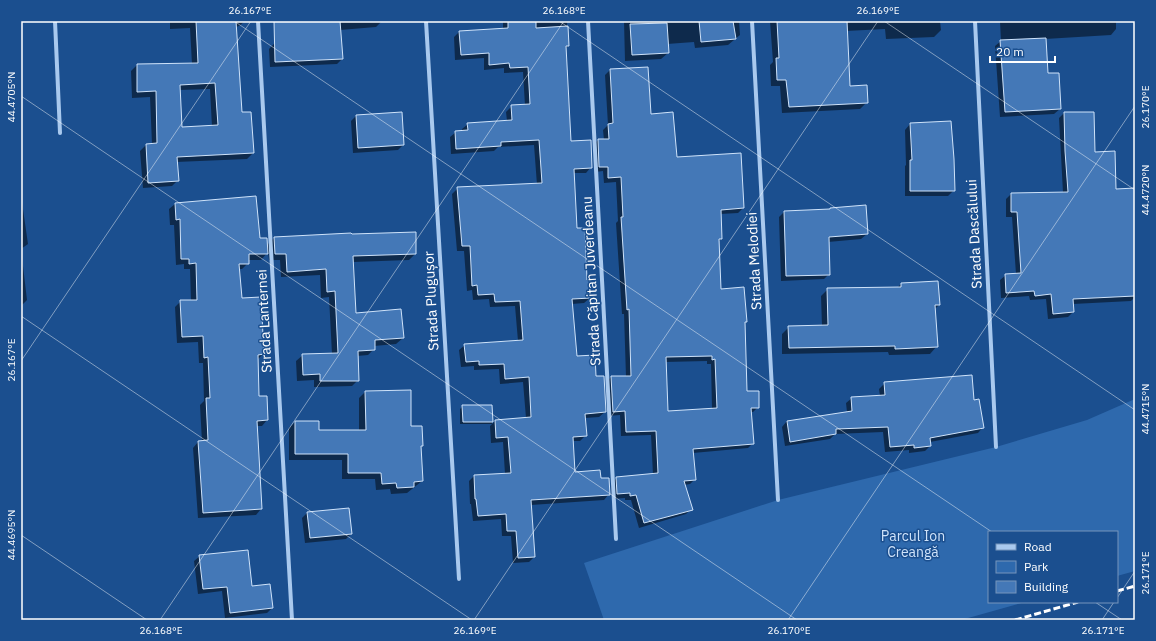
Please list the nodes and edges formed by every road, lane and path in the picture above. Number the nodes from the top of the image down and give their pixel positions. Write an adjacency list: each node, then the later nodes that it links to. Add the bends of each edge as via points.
1 (56, 21): 7 (street)
2 (258, 21): 12 (street, Strada Lanternei)
3 (426, 21): 11 (street, Strada Plugușor)
4 (588, 21): 10 (street, Strada Căpitan Juverdeanu)
5 (752, 21): 9 (street, Strada Melodiei)
6 (975, 21): 8 (street, Strada Dascălului)
7 (60, 133)
8 (996, 447)
9 (778, 500)
10 (616, 539)
11 (458, 579)
12 (292, 620)

